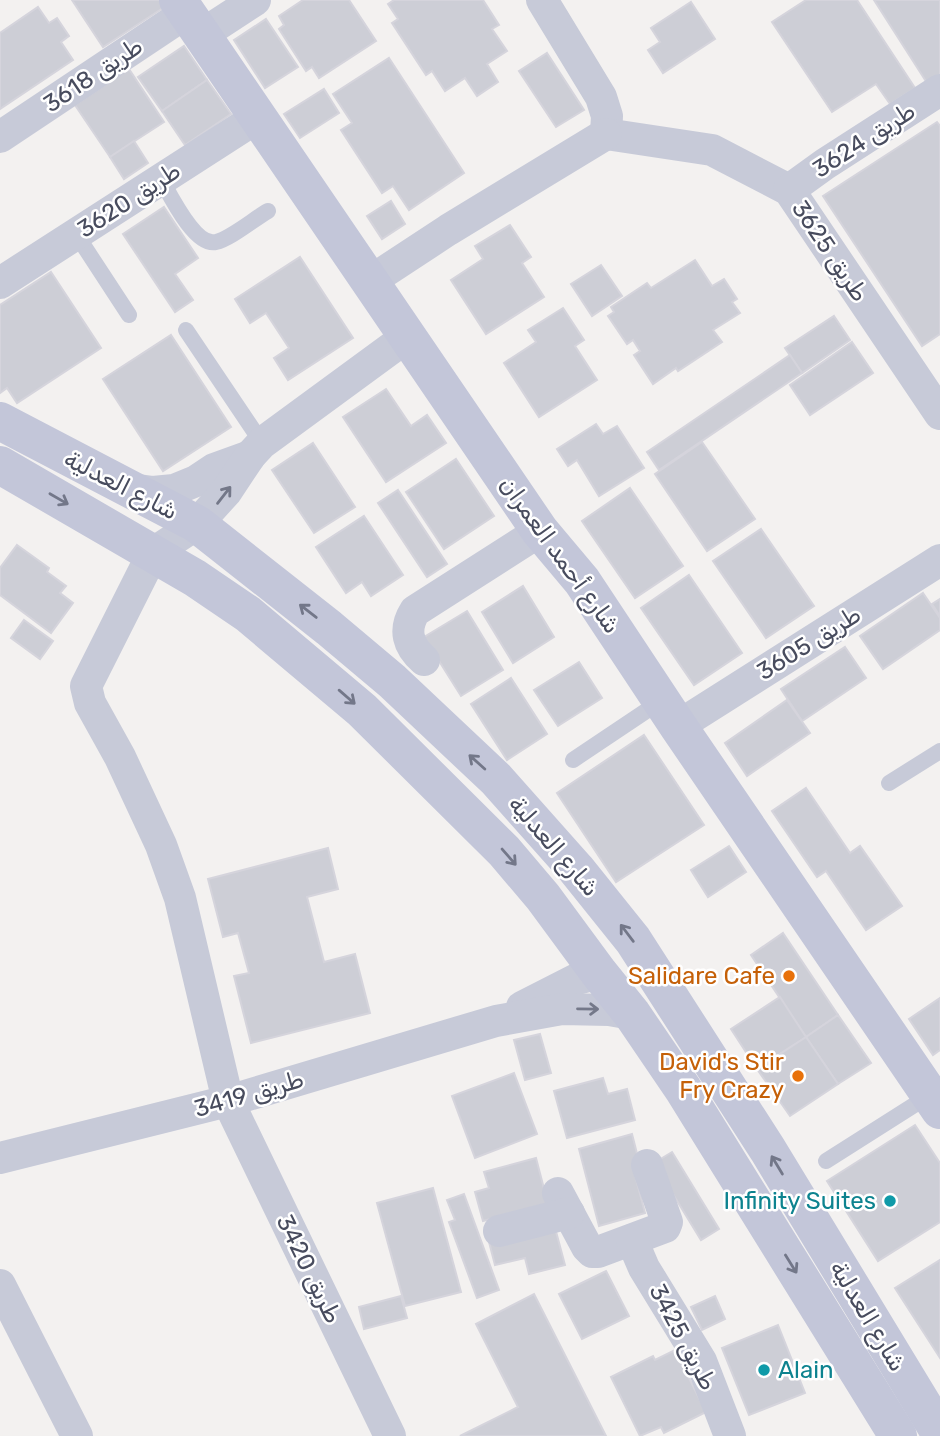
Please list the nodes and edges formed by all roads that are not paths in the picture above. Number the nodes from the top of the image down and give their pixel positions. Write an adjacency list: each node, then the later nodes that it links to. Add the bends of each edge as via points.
1 (255, 0): 3 (street, طريق 3618)
2 (542, 0): 6 (street, via 601,97)
3 (189, 15): 5 (main road, شارع أحمد العمران); 7 (street, طريق 3618)
4 (940, 90): 9 (street, طريق 3624)
5 (258, 117): 8 (street, طريق 3620); 12 (main road, شارع أحمد العمران)
6 (606, 134): 9 (street, طريق 3625, via 712,150); 12 (street)
7 (0, 137)
8 (161, 179): 10 (lane, via 196,235 207,242 219,242); 11 (street, طريق 3620)
9 (789, 190): 17 (street, طريق 3625)
10 (268, 211)
11 (76, 234): 13 (street, طريق 3620); 14 (lane)
12 (369, 282): 16 (main road, شارع أحمد العمران)
13 (0, 283)
14 (129, 315)
15 (186, 330): 19 (lane)
16 (408, 335): 19 (street); 23 (main road, شارع أحمد العمران)
17 (938, 406)
18 (0, 421): 21 (main road, شارع العدلية)
19 (256, 449): 21 (street, via 174,490); 22 (street, one-way to 19)
20 (0, 465): 24 (main road, شارع العدلية, one-way to 24)
21 (131, 489): 22 (main road, شارع العدلية)
22 (197, 524): 24 (street); 34 (main road, شارع العدلية, one-way to 22, via 633,940 496,779 340,636)
23 (540, 531): 26 (street, via 415,611 409,642); 27 (main road, شارع أحمد العمران, via 582,581)
24 (153, 553): 31 (main road, شارع العدلية, one-way to 31, via 248,614 362,710 504,851); 35 (street, طريق 3420, via 86,686 90,703 161,845 180,898)
25 (940, 560): 27 (street, طريق 3605)
26 (424, 660)
27 (669, 713): 29 (lane); 36 (main road, شارع أحمد العمران)
28 (940, 751): 30 (lane)
29 (573, 760)
30 (889, 783)
31 (599, 973): 32 (main road, شارع العدلية); 33 (street, طريق 3419, via 556,988); 34 (main road, via 607,971 625,980 671,1033)
32 (632, 1014): 33 (street, طريق 3419, one-way to 32, via 562,1009); 47 (main road, شارع العدلية, one-way to 47)
33 (496, 1021): 35 (street, طريق 3419)
34 (701, 1049): 43 (main road, شارع العدلية, one-way to 34, via 768,1150)
35 (228, 1101): 37 (street, طريق 3419); 45 (street, طريق 3420)
36 (935, 1103): 38 (lane)
37 (0, 1158)
38 (826, 1161)
39 (647, 1166): 41 (street, via 667,1222)
40 (499, 1231): 41 (street, via 563,1203 592,1252)
41 (632, 1240): 46 (street, طريق 3425, via 701,1361)
42 (3, 1296): 44 (street)
43 (940, 1433)
44 (77, 1436)
45 (390, 1436)
46 (730, 1436)
47 (898, 1436)

